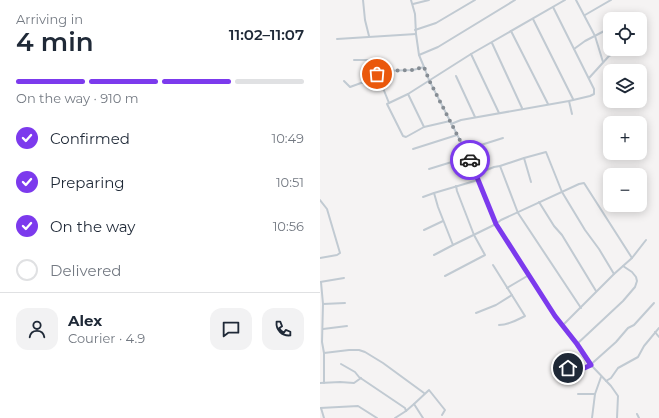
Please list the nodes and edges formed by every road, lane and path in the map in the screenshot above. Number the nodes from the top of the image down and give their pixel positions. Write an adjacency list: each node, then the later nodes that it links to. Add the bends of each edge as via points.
1 (363, 0): 17 (street)
2 (412, 0): 9 (street)
3 (429, 0): 9 (street)
4 (475, 0): 13 (street, via 436,23)
5 (515, 0): 23 (street, via 438,47)
6 (565, 0): 10 (street)
7 (576, 0): 11 (street)
8 (611, 0): 11 (street)
9 (413, 4): 13 (street)
10 (553, 7): 12 (street); 21 (street)
11 (585, 15): 18 (street)
12 (533, 19): 14 (street); 39 (street)
13 (415, 30): 16 (street)
14 (511, 31): 20 (street); 42 (street)
15 (603, 32): 18 (street)
16 (416, 34): 17 (street); 23 (street)
17 (369, 36): 19 (street)
18 (595, 36): 21 (street); 26 (street)
19 (338, 39)
20 (492, 43): 22 (street); 43 (street)
21 (574, 49): 32 (street)
22 (471, 54): 33 (street); 44 (street)
23 (419, 55): 27 (street)
24 (609, 56): 26 (street)
25 (354, 60): 28 (street, via 370,60)
26 (603, 62): 32 (street)
27 (424, 67): 29 (street); 33 (street)
28 (375, 68): 29 (street); 30 (street)
29 (381, 71): 30 (street)
30 (377, 74): 35 (street)
31 (456, 76): 46 (street)
32 (589, 78): 39 (street, via 594,94)
33 (429, 80): 38 (street); 47 (street)
34 (344, 81): 36 (street, via 350,87)
35 (380, 81): 36 (street); 41 (street)
36 (371, 83): 37 (street)
37 (369, 86)
38 (408, 94): 41 (street); 48 (street)
39 (573, 99): 40 (street)
40 (569, 101): 42 (street); 45 (street)
41 (389, 103): 48 (street, via 387,104 402,136 406,137)
42 (548, 104): 43 (street)
43 (522, 108): 44 (street)
44 (499, 113): 46 (street)
45 (572, 114)
46 (474, 117): 47 (street)
47 (450, 123): 48 (street); 49 (street)
48 (424, 127)
49 (457, 135): 51 (street); 52 (street)
50 (503, 138): 52 (street)
51 (413, 149)
52 (465, 150): 53 (street)
53 (468, 157): 56 (street); 57 (street)
54 (524, 158): 55 (street); 59 (street); 61 (street, via 546,152)
55 (500, 166): 57 (street); 66 (street)
56 (429, 169)
57 (475, 172): 58 (street)
58 (478, 180): 60 (street); 68 (street)
59 (531, 182)
60 (456, 186): 62 (street); 70 (street)
61 (562, 192): 65 (street); 75 (street, via 584,183); 78 (street)
62 (434, 193): 63 (street); 67 (street)
63 (423, 197)
64 (320, 200): 74 (street, via 327,209 340,253)
65 (540, 202): 66 (street); 84 (street)
66 (518, 213): 68 (street); 89 (street)
67 (444, 220): 69 (street); 72 (street)
68 (496, 224): 70 (street); 79 (street)
69 (424, 230)
70 (474, 235): 72 (street); 80 (street, via 485,255)
71 (646, 240): 75 (street)
72 (453, 245): 73 (street)
73 (434, 255)
74 (320, 258)
75 (632, 258): 77 (street)
76 (493, 265): 83 (street)
77 (623, 266): 78 (street); 97 (street, via 636,277 635,287)
78 (614, 274): 84 (street)
79 (529, 275): 83 (street); 93 (street)
80 (445, 276)
81 (344, 278): 82 (street)
82 (320, 282): 88 (street)
83 (507, 288): 85 (street)
84 (596, 291): 89 (street)
85 (512, 295): 90 (street); 91 (street, via 525,316 514,322)
86 (345, 303): 88 (street)
87 (654, 303): 100 (street)
88 (323, 304): 94 (street)
89 (581, 308): 93 (street)
90 (476, 313)
91 (499, 325)
92 (347, 326): 94 (street)
93 (562, 326): 97 (street)
94 (323, 329): 98 (street)
95 (657, 330): 96 (street); 104 (street, via 638,357 618,368)
96 (659, 337)
97 (577, 344): 100 (street)
98 (324, 353): 106 (street); 107 (street, via 349,350 365,352)
99 (341, 364): 103 (street)
100 (591, 365): 101 (street, via 582,369); 102 (street)
101 (568, 368)
102 (601, 376): 104 (street); 109 (street)
103 (361, 378): 106 (street, via 354,383); 112 (street)
104 (606, 381): 120 (street, via 618,396)
105 (320, 383): 106 (street)
106 (324, 383)
107 (424, 393): 110 (street); 114 (street, via 429,390 438,400 445,410)
108 (578, 394): 109 (street)
109 (595, 394): 119 (street)
110 (414, 404): 112 (street); 118 (street)
111 (321, 408): 115 (street); 116 (street, via 358,406)
112 (406, 411): 117 (street)
113 (637, 414): 121 (street)
114 (442, 415)
115 (324, 418)
116 (377, 418)
117 (395, 418)
118 (423, 418)
119 (592, 418)
120 (617, 418)
121 (639, 418)

